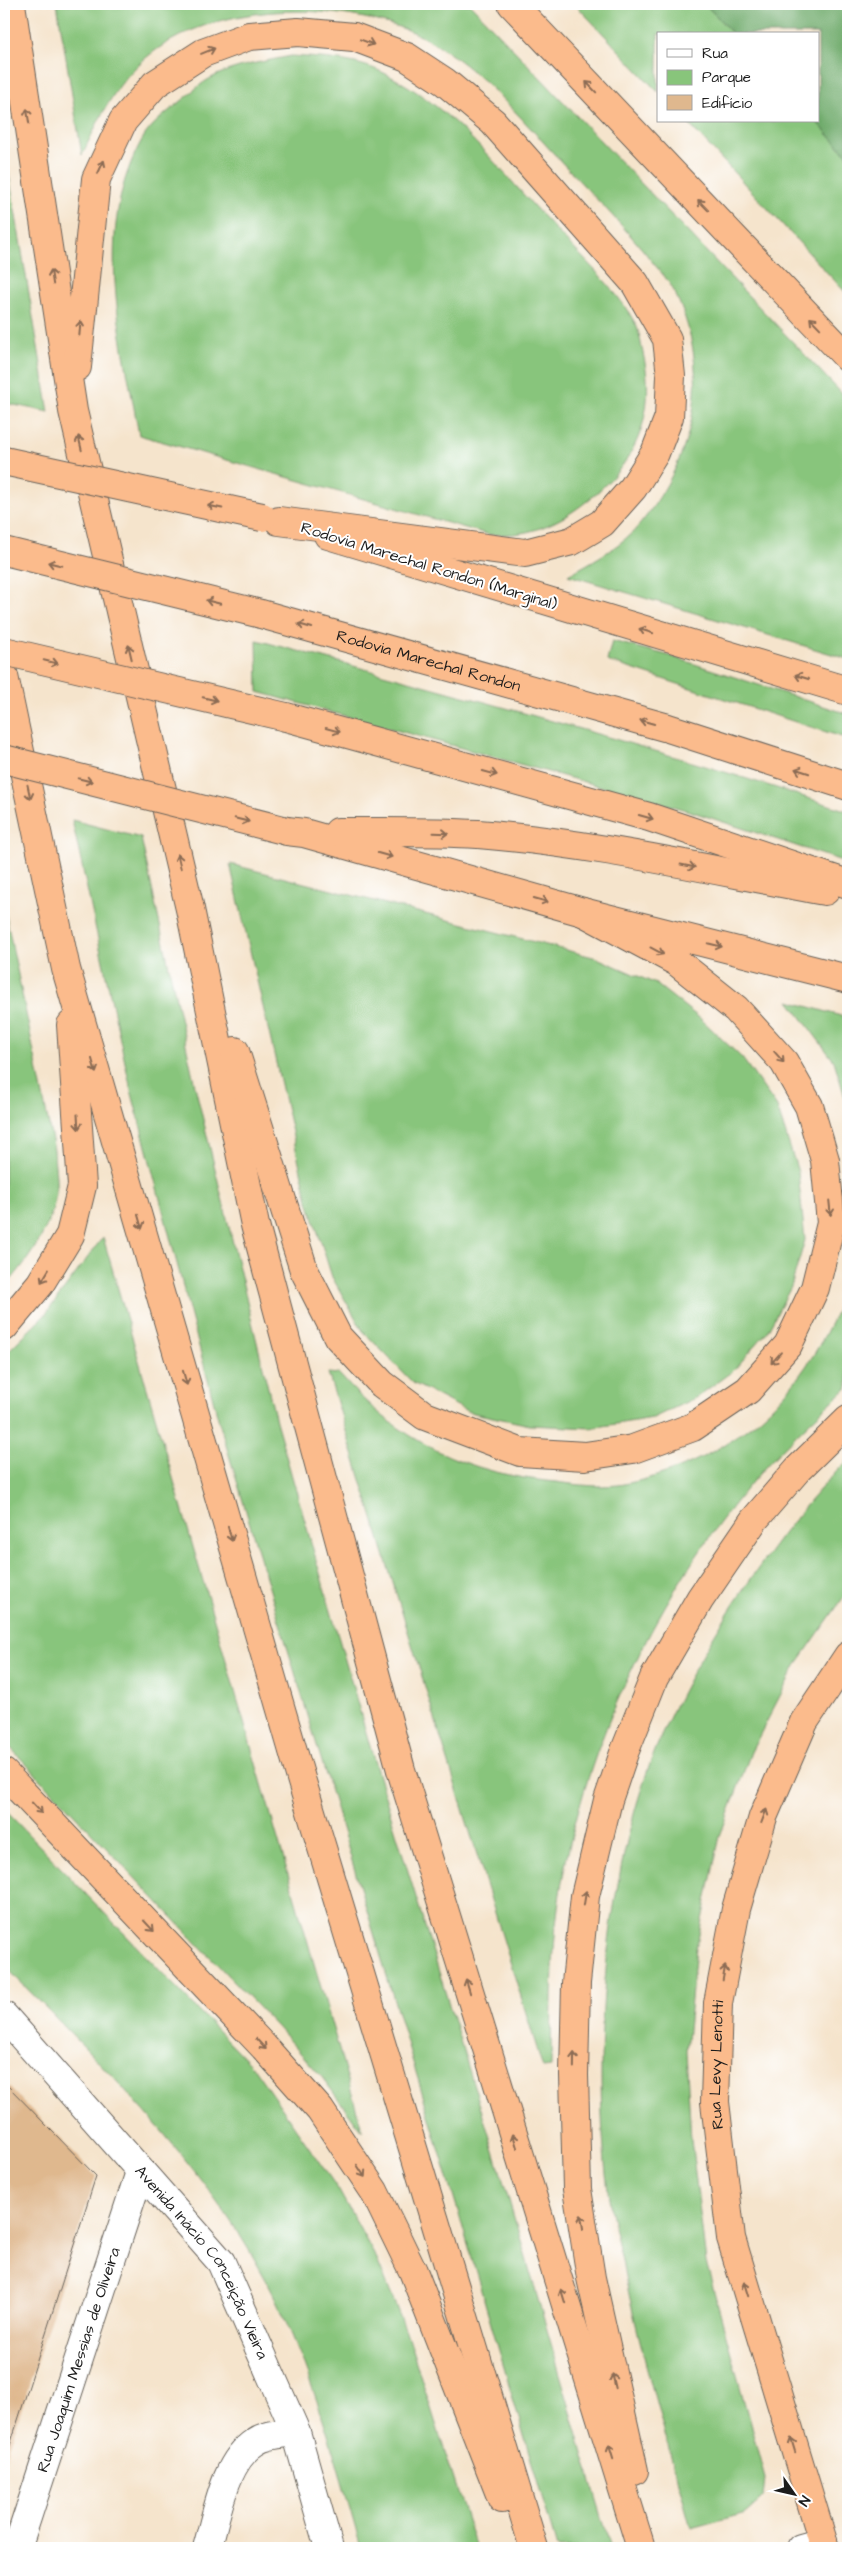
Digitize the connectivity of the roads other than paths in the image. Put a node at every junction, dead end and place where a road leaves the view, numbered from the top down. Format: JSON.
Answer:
{"nodes":[{"id":1,"x":11,"y":4,"type":"edge"},
{"id":2,"x":512,"y":4,"type":"edge"},
{"id":3,"x":848,"y":358,"type":"edge"},
{"id":4,"x":73,"y":411,"type":"junction"},
{"id":5,"x":4,"y":461,"type":"edge"},
{"id":6,"x":271,"y":519,"type":"junction"},
{"id":7,"x":4,"y":552,"type":"edge"},
{"id":8,"x":4,"y":651,"type":"edge"},
{"id":9,"x":4,"y":676,"type":"edge"},
{"id":10,"x":848,"y":691,"type":"edge"},
{"id":11,"x":4,"y":759,"type":"edge"},
{"id":12,"x":848,"y":786,"type":"edge"},
{"id":13,"x":295,"y":832,"type":"junction"},
{"id":14,"x":848,"y":884,"type":"edge"},
{"id":15,"x":848,"y":896,"type":"edge"},
{"id":16,"x":190,"y":909,"type":"junction"},
{"id":17,"x":583,"y":912,"type":"junction"},
{"id":18,"x":66,"y":969,"type":"junction"},
{"id":19,"x":848,"y":979,"type":"edge"},
{"id":20,"x":4,"y":1328,"type":"edge"},
{"id":21,"x":848,"y":1420,"type":"edge"},
{"id":22,"x":848,"y":1656,"type":"edge"},
{"id":23,"x":4,"y":1772,"type":"edge"},
{"id":24,"x":4,"y":2016,"type":"edge"},
{"id":25,"x":140,"y":2172,"type":"junction"},
{"id":26,"x":296,"y":2432,"type":"junction"},
{"id":27,"x":816,"y":2546,"type":"edge"},
{"id":28,"x":17,"y":2548,"type":"edge"},
{"id":29,"x":207,"y":2548,"type":"edge"},
{"id":30,"x":329,"y":2548,"type":"edge"},
{"id":31,"x":522,"y":2548,"type":"edge"},
{"id":32,"x":534,"y":2548,"type":"edge"},
{"id":33,"x":641,"y":2548,"type":"edge"},
{"id":34,"x":652,"y":2548,"type":"edge"}],
"edges":[{"from":4,"to":1,"type":"highway","one_way":true},
{"from":3,"to":2,"type":"highway","one_way":true},
{"from":4,"to":6,"type":"highway","one_way":true},
{"from":16,"to":4,"type":"highway","one_way":true},
{"from":6,"to":5,"type":"highway","name":"Rodovia Marechal Rondon (Marginal)","one_way":true,"bridge":true},
{"from":10,"to":6,"type":"highway","name":"Rodovia Marechal Rondon (Marginal)","one_way":true},
{"from":12,"to":7,"type":"highway","name":"Rodovia Marechal Rondon","one_way":true,"bridge":true},
{"from":8,"to":14,"type":"highway","one_way":true,"bridge":true},
{"from":9,"to":18,"type":"highway","one_way":true},
{"from":11,"to":13,"type":"highway","one_way":true,"bridge":true},
{"from":13,"to":15,"type":"highway","one_way":true},
{"from":13,"to":17,"type":"highway","one_way":true},
{"from":17,"to":16,"type":"highway","one_way":true},
{"from":33,"to":16,"type":"highway","one_way":true},
{"from":17,"to":19,"type":"highway","one_way":true},
{"from":18,"to":20,"type":"highway","one_way":true},
{"from":18,"to":32,"type":"highway","one_way":true},
{"from":34,"to":21,"type":"highway","one_way":true},
{"from":27,"to":22,"type":"highway","name":"Rua Levy Lenotti","one_way":true},
{"from":23,"to":31,"type":"highway","one_way":true},
{"from":24,"to":25,"type":"street","name":"Avenida Inácio Conceição Vieira"},
{"from":25,"to":26,"type":"street","name":"Avenida Inácio Conceição Vieira"},
{"from":25,"to":28,"type":"street","name":"Rua Joaquim Messias de Oliveira"},
{"from":26,"to":29,"type":"street"},
{"from":26,"to":30,"type":"street","name":"Avenida Inácio Conceição Vieira"}]}
